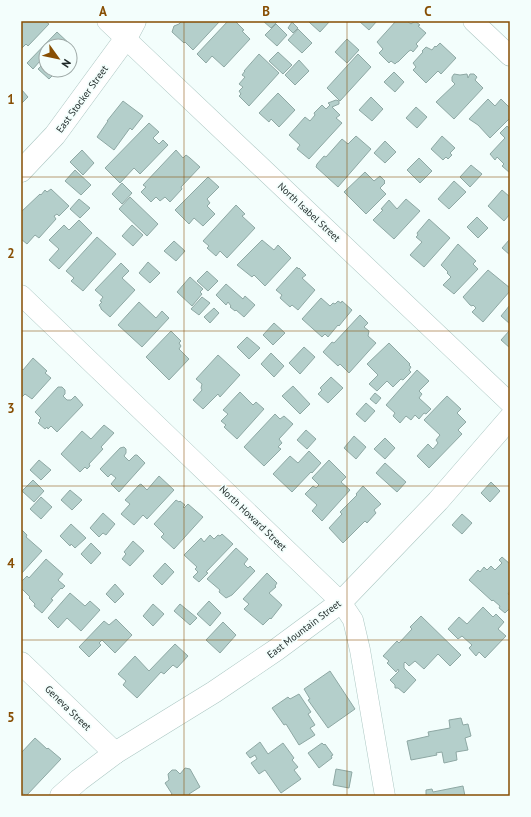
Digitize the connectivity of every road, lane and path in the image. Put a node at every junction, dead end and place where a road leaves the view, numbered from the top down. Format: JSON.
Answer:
{"nodes":[{"id":1,"x":107,"y":21,"type":"edge"},
{"id":2,"x":473,"y":21,"type":"edge"},
{"id":3,"x":130,"y":30,"type":"edge"},
{"id":4,"x":510,"y":56,"type":"edge"},
{"id":5,"x":21,"y":171,"type":"edge"},
{"id":6,"x":21,"y":295,"type":"edge"},
{"id":7,"x":510,"y":403,"type":"edge"},
{"id":8,"x":510,"y":418,"type":"edge"},
{"id":9,"x":341,"y":602,"type":"junction"},
{"id":10,"x":21,"y":663,"type":"edge"},
{"id":11,"x":115,"y":753,"type":"junction"},
{"id":12,"x":61,"y":796,"type":"edge"},
{"id":13,"x":385,"y":796,"type":"edge"}],
"edges":[{"from":1,"to":3,"type":"street","name":"North Isabel Street"},
{"from":2,"to":4,"type":"street"},
{"from":3,"to":5,"type":"street","name":"East Stocker Street"},
{"from":3,"to":7,"type":"street","name":"North Isabel Street"},
{"from":6,"to":9,"type":"street","name":"North Howard Street"},
{"from":8,"to":9,"type":"street","name":"East Mountain Street"},
{"from":9,"to":11,"type":"street","name":"East Mountain Street"},
{"from":9,"to":13,"type":"street","name":"North Howard Street"},
{"from":10,"to":11,"type":"street","name":"Geneva Street"},
{"from":11,"to":12,"type":"street","name":"East Mountain Street"}]}
